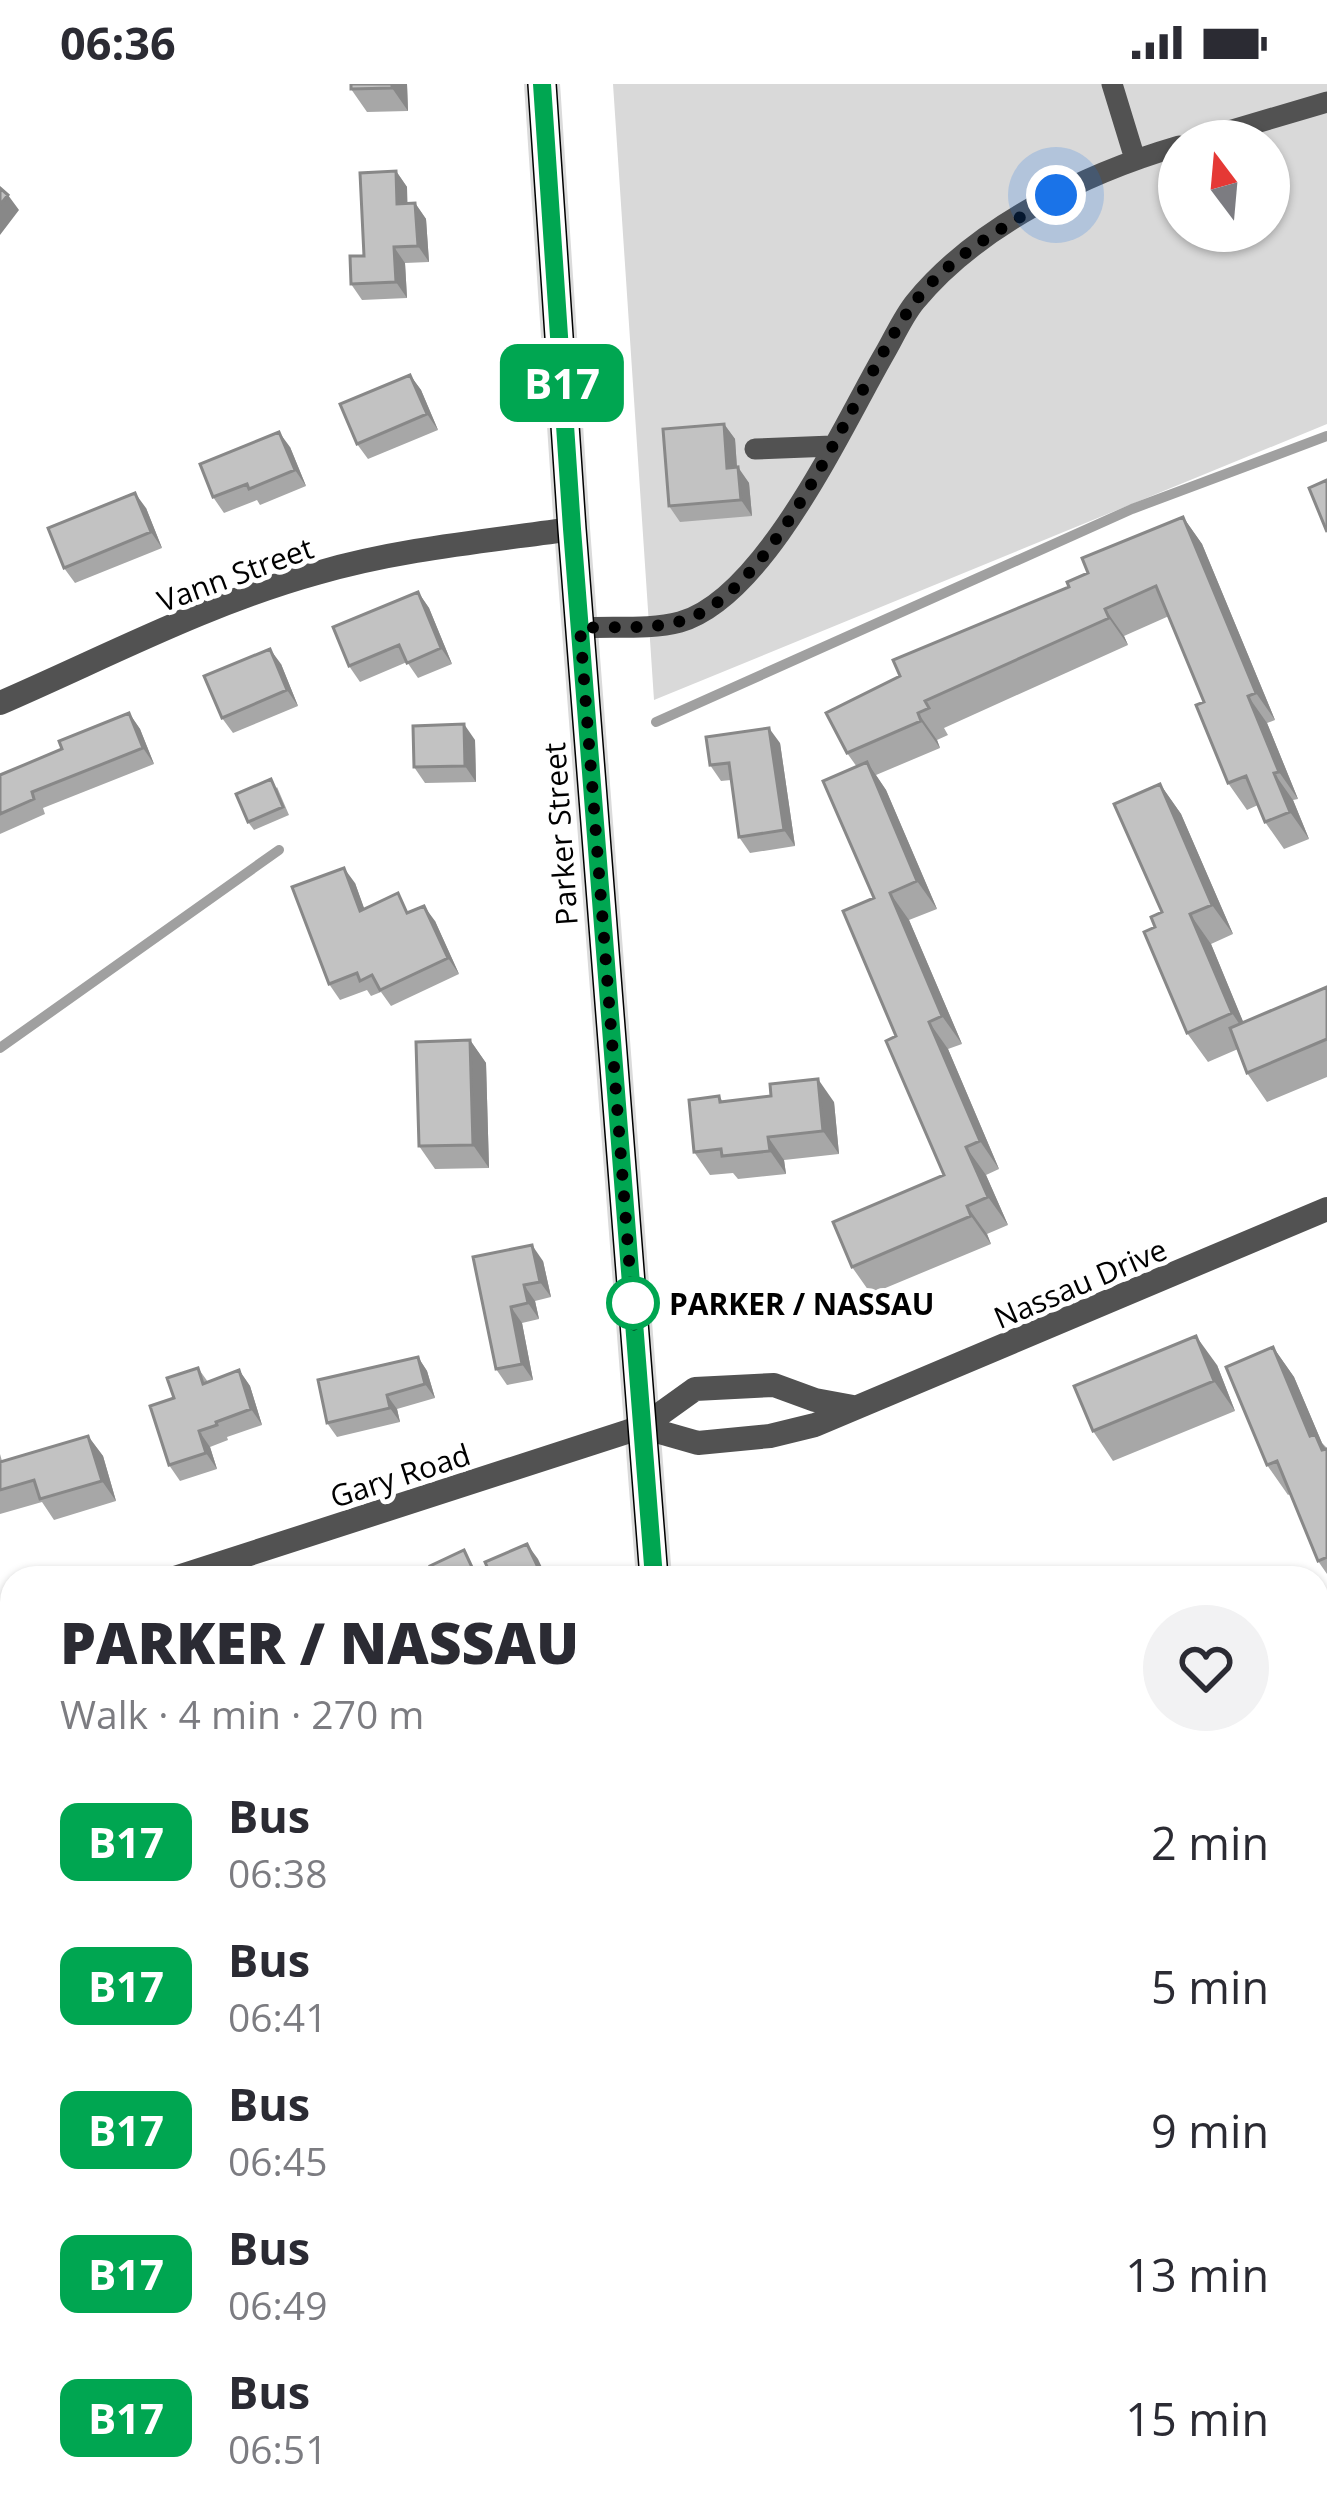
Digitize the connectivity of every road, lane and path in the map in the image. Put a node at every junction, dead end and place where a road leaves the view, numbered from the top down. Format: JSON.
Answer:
{"nodes":[{"id":1,"x":542,"y":84,"type":"edge"},
{"id":2,"x":1112,"y":84,"type":"edge"},
{"id":3,"x":1327,"y":102,"type":"edge"},
{"id":4,"x":1267,"y":120,"type":"edge"},
{"id":5,"x":1158,"y":152,"type":"edge"},
{"id":6,"x":1135,"y":159,"type":"junction"},
{"id":7,"x":832,"y":446,"type":"junction"},
{"id":8,"x":755,"y":449,"type":"dead end"},
{"id":9,"x":572,"y":529,"type":"junction"},
{"id":10,"x":580,"y":628,"type":"junction"},
{"id":11,"x":0,"y":703,"type":"edge"},
{"id":12,"x":1327,"y":1209,"type":"edge"},
{"id":13,"x":855,"y":1407,"type":"junction"},
{"id":14,"x":642,"y":1426,"type":"junction"},
{"id":15,"x":213,"y":1566,"type":"edge"},
{"id":16,"x":652,"y":1566,"type":"edge"}],
"edges":[{"from":1,"to":9,"type":"main road","name":"Parker Street"},
{"from":2,"to":6,"type":"lane"},
{"from":3,"to":4,"type":"lane"},
{"from":5,"to":6,"type":"lane"},
{"from":6,"to":7,"type":"lane"},
{"from":7,"to":8,"type":"lane"},
{"from":7,"to":10,"type":"lane"},
{"from":9,"to":10,"type":"main road","name":"Parker Street"},
{"from":9,"to":11,"type":"street","name":"Vann Street"},
{"from":10,"to":14,"type":"main road","name":"Parker Street"},
{"from":12,"to":13,"type":"street","name":"Nassau Drive"},
{"from":13,"to":14,"type":"street","name":"Nassau Drive"},
{"from":13,"to":14,"type":"street"},
{"from":14,"to":15,"type":"street","name":"Gary Road"},
{"from":14,"to":16,"type":"main road","name":"Parker Street"}]}
